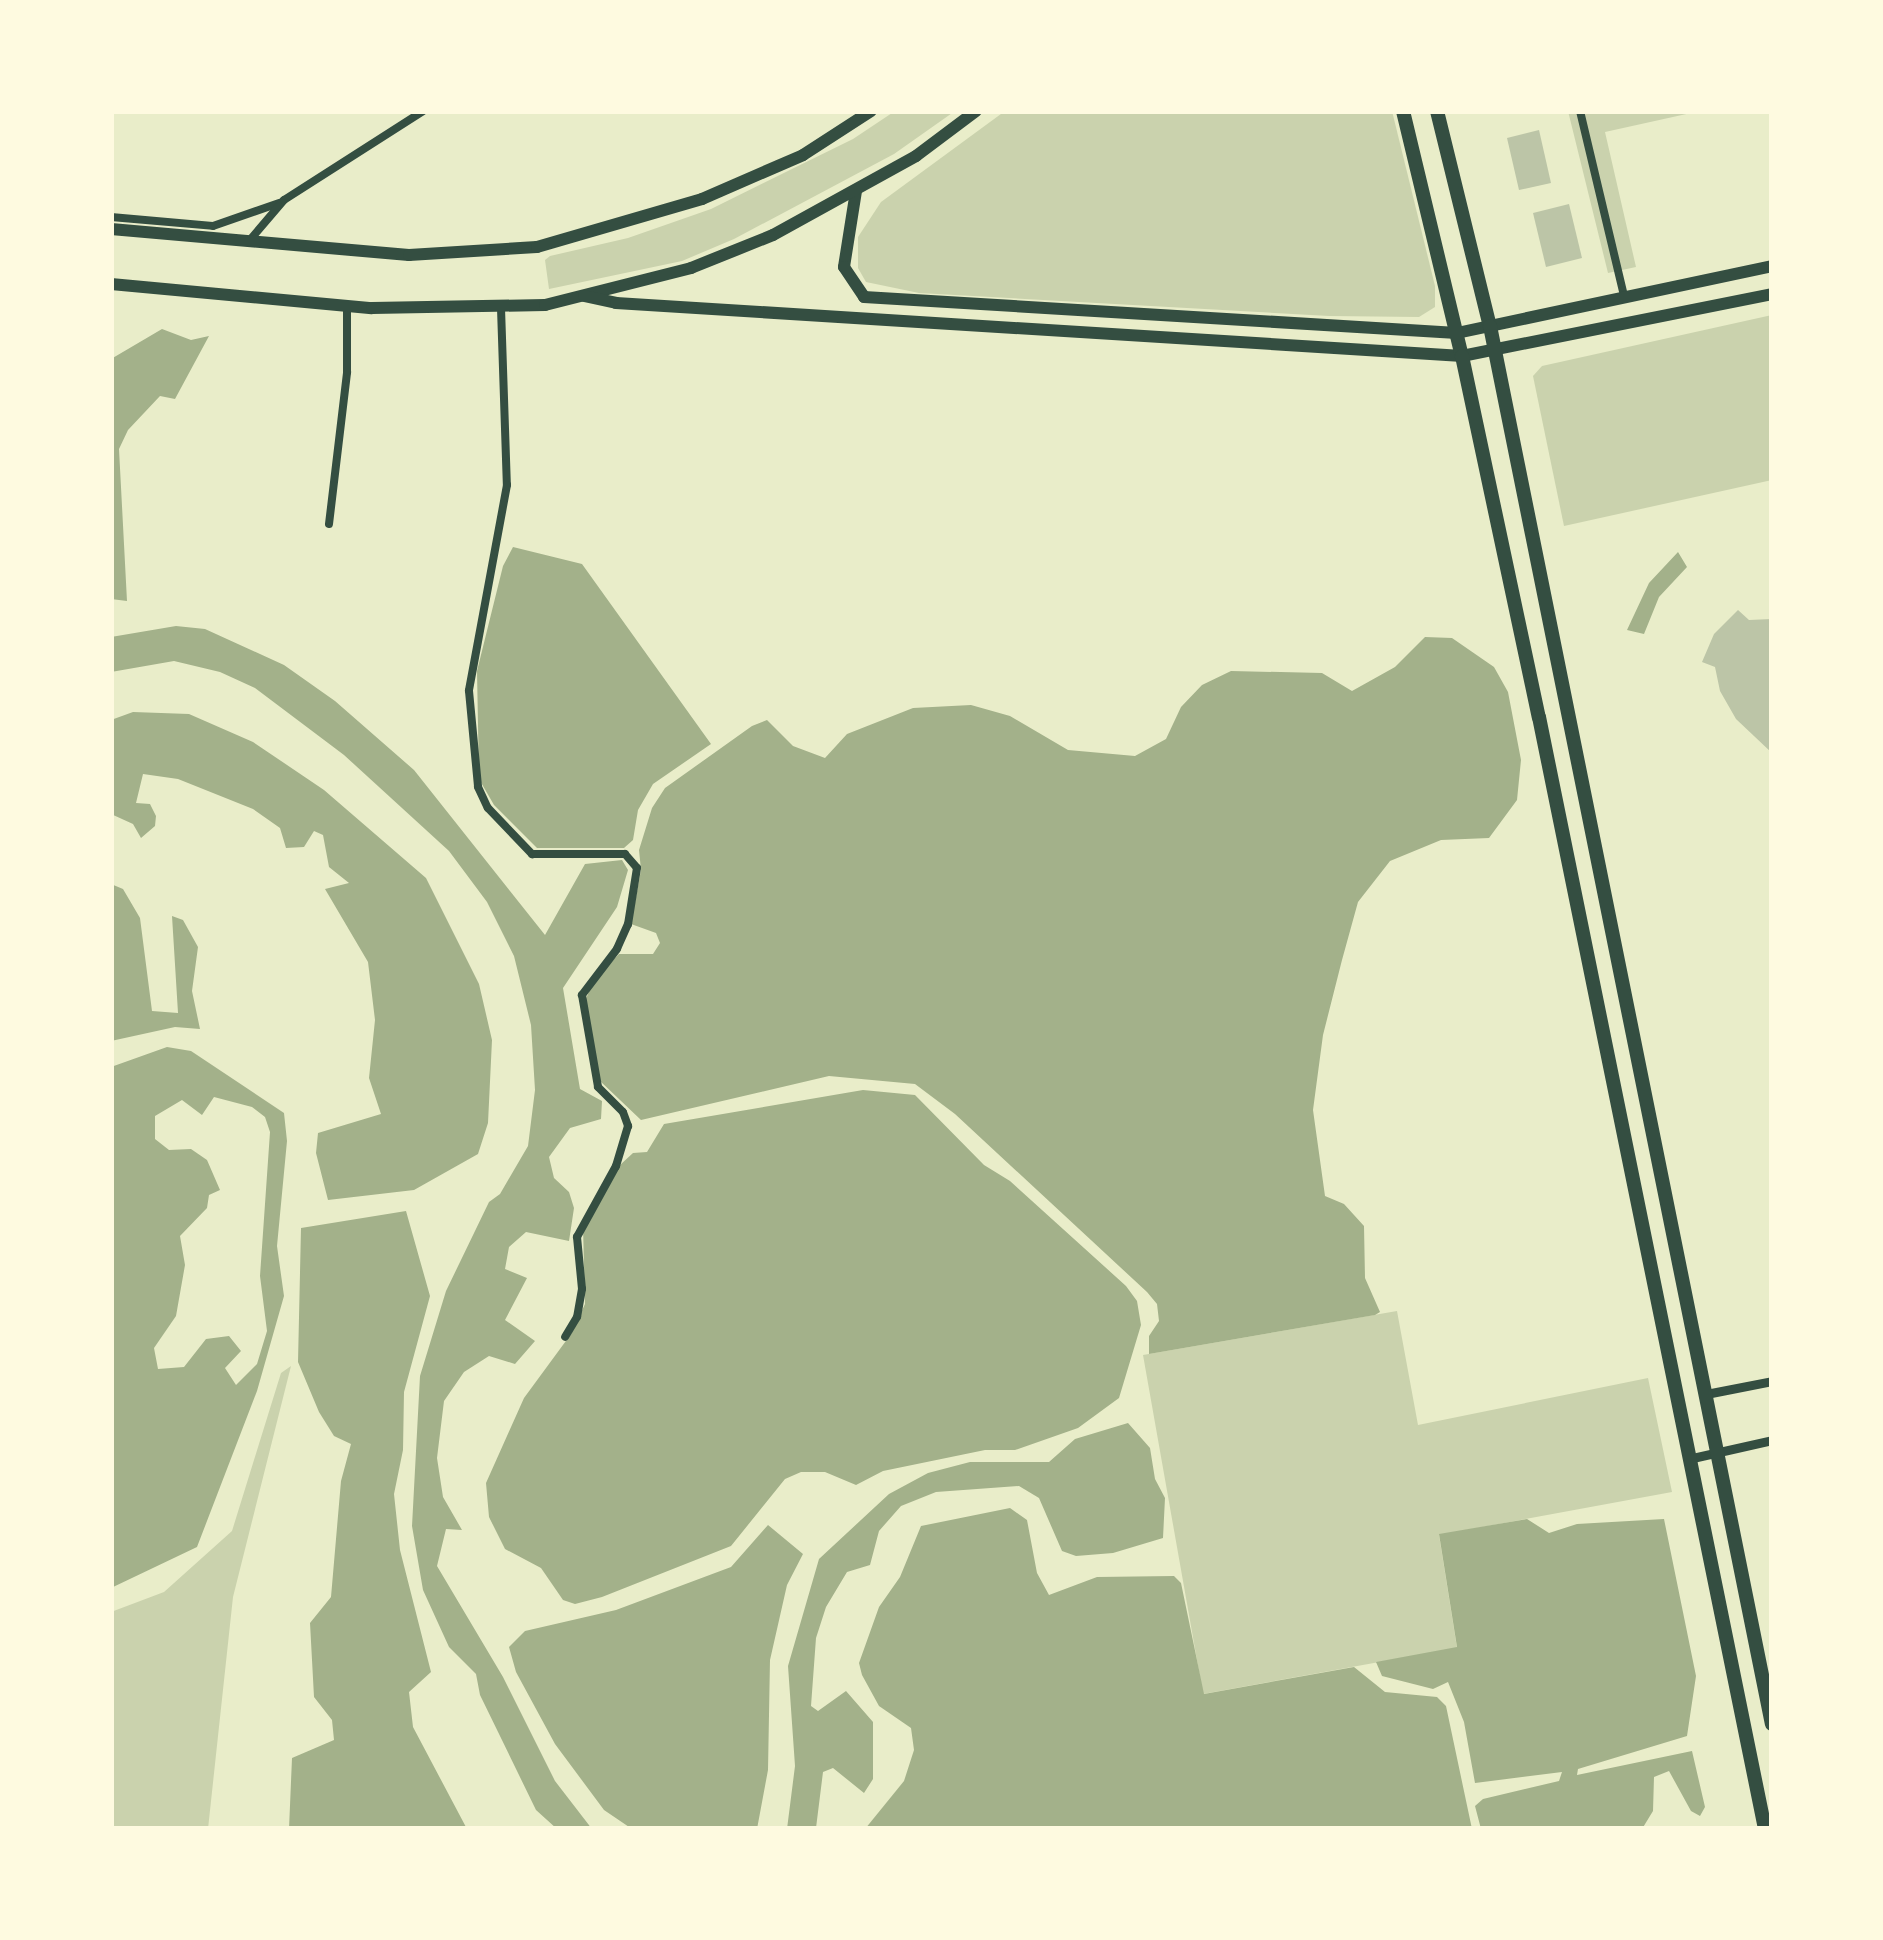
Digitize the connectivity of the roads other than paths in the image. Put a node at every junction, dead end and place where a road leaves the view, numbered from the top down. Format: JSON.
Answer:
{"nodes":[{"id":1,"x":423,"y":111,"type":"edge"},
{"id":2,"x":872,"y":111,"type":"edge"},
{"id":3,"x":976,"y":111,"type":"edge"},
{"id":4,"x":1403,"y":111,"type":"edge"},
{"id":5,"x":1437,"y":111,"type":"edge"},
{"id":6,"x":1580,"y":111,"type":"edge"},
{"id":7,"x":856,"y":191,"type":"junction"},
{"id":8,"x":284,"y":200,"type":"junction"},
{"id":9,"x":111,"y":217,"type":"edge"},
{"id":10,"x":111,"y":229,"type":"edge"},
{"id":11,"x":249,"y":241,"type":"junction"},
{"id":12,"x":1772,"y":266,"type":"edge"},
{"id":13,"x":111,"y":284,"type":"edge"},
{"id":14,"x":1772,"y":294,"type":"edge"},
{"id":15,"x":584,"y":296,"type":"junction"},
{"id":16,"x":863,"y":296,"type":"junction"},
{"id":17,"x":1625,"y":297,"type":"junction"},
{"id":18,"x":347,"y":306,"type":"junction"},
{"id":19,"x":501,"y":308,"type":"junction"},
{"id":20,"x":863,"y":320,"type":"junction"},
{"id":21,"x":1490,"y":326,"type":"junction"},
{"id":22,"x":1457,"y":333,"type":"junction"},
{"id":23,"x":1495,"y":350,"type":"junction"},
{"id":24,"x":1462,"y":356,"type":"junction"},
{"id":25,"x":329,"y":524,"type":"dead end"},
{"id":26,"x":1570,"y":710,"type":"junction"},
{"id":27,"x":1539,"y":717,"type":"junction"},
{"id":28,"x":565,"y":1337,"type":"dead end"},
{"id":29,"x":1772,"y":1381,"type":"edge"},
{"id":30,"x":1706,"y":1394,"type":"junction"},
{"id":31,"x":1676,"y":1400,"type":"junction"},
{"id":32,"x":1772,"y":1440,"type":"edge"},
{"id":33,"x":1716,"y":1453,"type":"junction"},
{"id":34,"x":1688,"y":1459,"type":"junction"},
{"id":35,"x":1772,"y":1724,"type":"edge"},
{"id":36,"x":1765,"y":1829,"type":"edge"}],
"edges":[{"from":1,"to":8,"type":"street"},
{"from":2,"to":11,"type":"main road"},
{"from":3,"to":7,"type":"main road"},
{"from":4,"to":22,"type":"highway"},
{"from":5,"to":21,"type":"highway"},
{"from":6,"to":17,"type":"street"},
{"from":7,"to":15,"type":"main road"},
{"from":7,"to":16,"type":"main road"},
{"from":8,"to":9,"type":"street"},
{"from":8,"to":11,"type":"street"},
{"from":10,"to":11,"type":"main road"},
{"from":12,"to":17,"type":"main road"},
{"from":13,"to":18,"type":"main road"},
{"from":14,"to":23,"type":"main road"},
{"from":15,"to":19,"type":"main road"},
{"from":15,"to":20,"type":"main road"},
{"from":16,"to":20,"type":"main road"},
{"from":16,"to":22,"type":"main road"},
{"from":17,"to":21,"type":"main road"},
{"from":18,"to":19,"type":"main road"},
{"from":18,"to":25,"type":"street"},
{"from":19,"to":28,"type":"street"},
{"from":20,"to":24,"type":"main road"},
{"from":21,"to":22,"type":"main road"},
{"from":21,"to":23,"type":"highway"},
{"from":22,"to":24,"type":"highway"},
{"from":23,"to":24,"type":"main road"},
{"from":23,"to":26,"type":"highway"},
{"from":24,"to":27,"type":"highway"},
{"from":26,"to":27,"type":"highway"},
{"from":26,"to":30,"type":"highway"},
{"from":27,"to":31,"type":"highway"},
{"from":29,"to":30,"type":"street"},
{"from":30,"to":31,"type":"street"},
{"from":30,"to":33,"type":"highway"},
{"from":31,"to":34,"type":"highway"},
{"from":32,"to":33,"type":"street"},
{"from":33,"to":34,"type":"street"},
{"from":33,"to":35,"type":"highway"},
{"from":34,"to":36,"type":"highway"}]}
